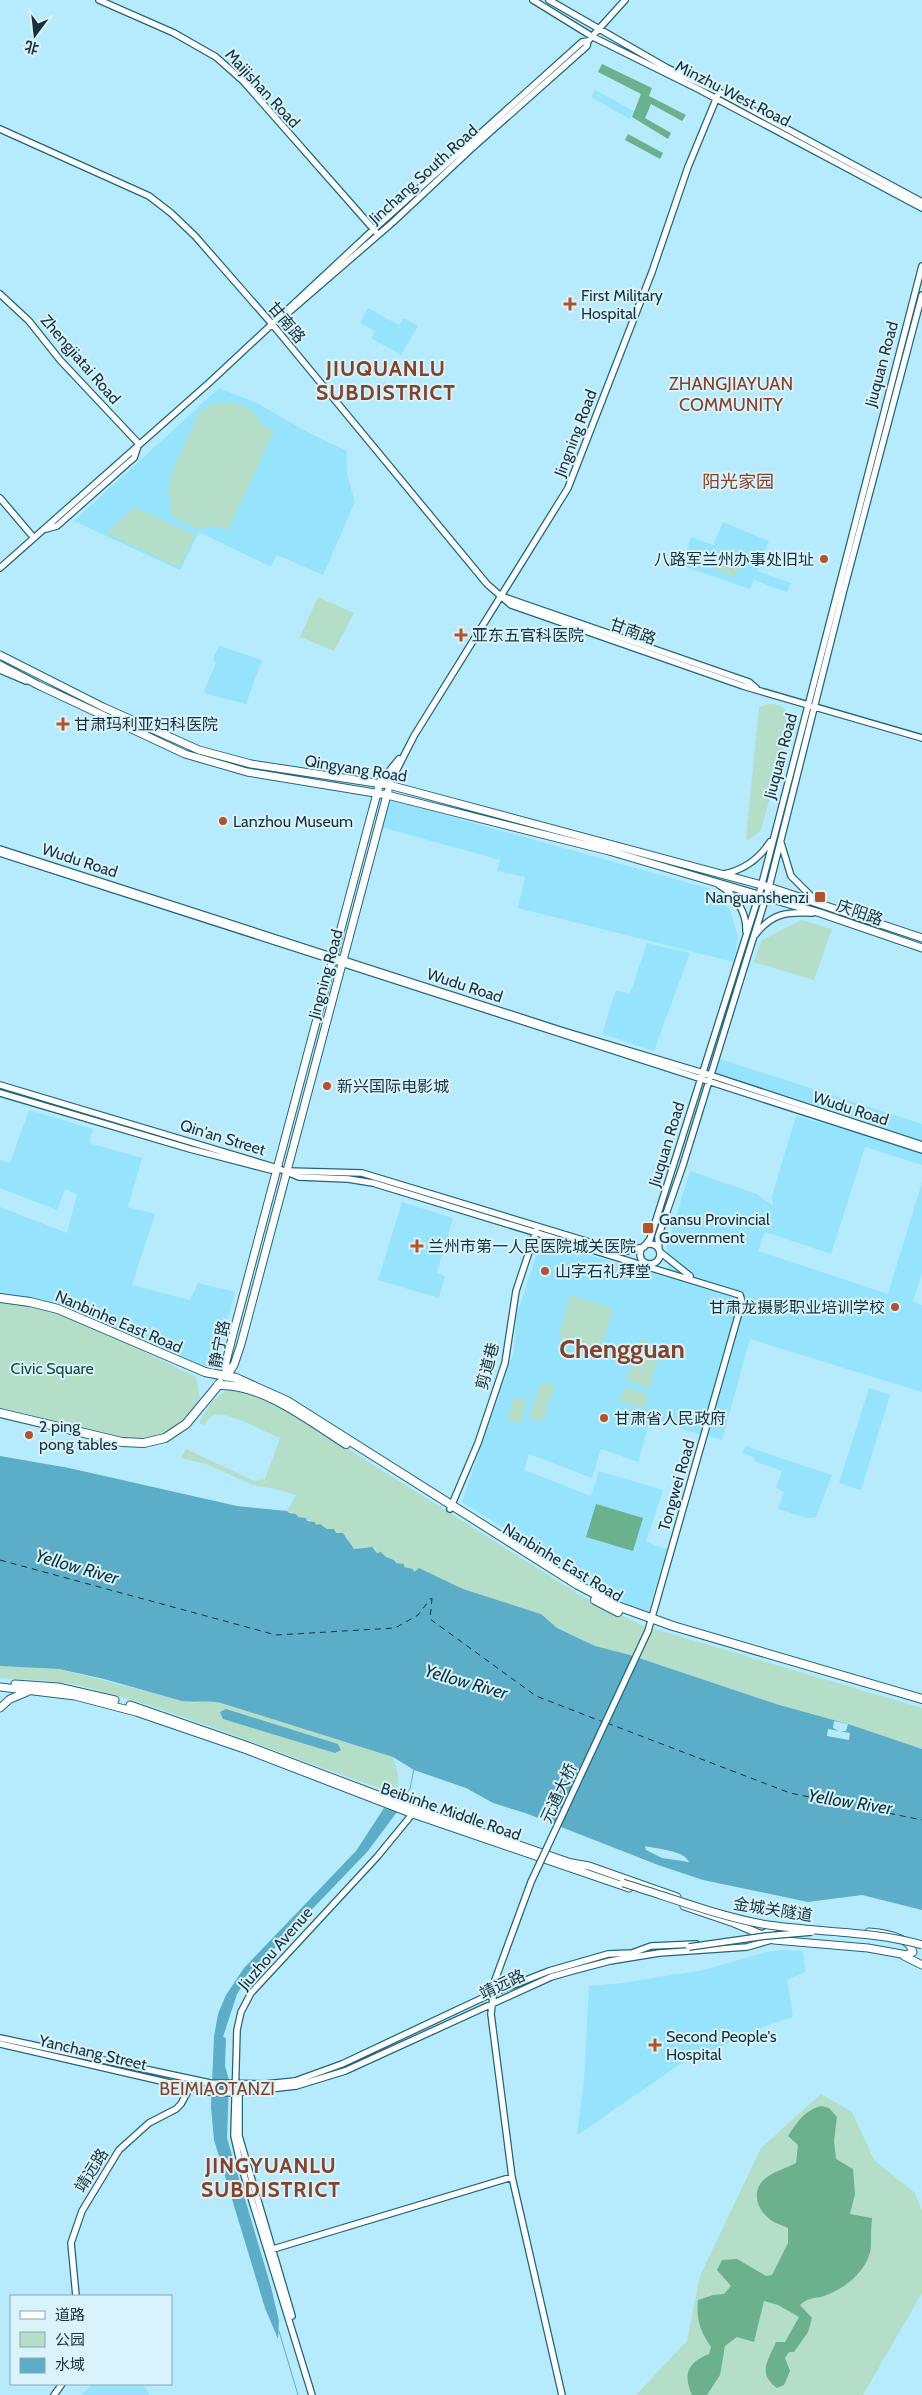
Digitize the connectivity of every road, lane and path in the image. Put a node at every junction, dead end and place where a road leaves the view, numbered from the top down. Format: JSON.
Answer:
{"nodes":[{"id":1,"x":99,"y":0,"type":"edge"},
{"id":2,"x":533,"y":0,"type":"edge"},
{"id":3,"x":549,"y":0,"type":"edge"},
{"id":4,"x":625,"y":0,"type":"edge"},
{"id":5,"x":598,"y":30,"type":"junction"},
{"id":6,"x":591,"y":39,"type":"junction"},
{"id":7,"x":719,"y":92,"type":"junction"},
{"id":8,"x":716,"y":98,"type":"junction"},
{"id":9,"x":0,"y":129,"type":"edge"},
{"id":10,"x":922,"y":202,"type":"edge"},
{"id":11,"x":922,"y":208,"type":"edge"},
{"id":12,"x":376,"y":231,"type":"junction"},
{"id":13,"x":922,"y":266,"type":"edge"},
{"id":14,"x":0,"y":294,"type":"edge"},
{"id":15,"x":922,"y":295,"type":"edge"},
{"id":16,"x":272,"y":324,"type":"junction"},
{"id":17,"x":139,"y":444,"type":"junction"},
{"id":18,"x":0,"y":498,"type":"edge"},
{"id":19,"x":34,"y":538,"type":"junction"},
{"id":20,"x":1,"y":567,"type":"edge"},
{"id":21,"x":502,"y":597,"type":"junction"},
{"id":22,"x":0,"y":654,"type":"edge"},
{"id":23,"x":0,"y":665,"type":"edge"},
{"id":24,"x":0,"y":670,"type":"edge"},
{"id":25,"x":38,"y":685,"type":"junction"},
{"id":26,"x":811,"y":705,"type":"junction"},
{"id":27,"x":922,"y":738,"type":"edge"},
{"id":28,"x":405,"y":751,"type":"junction"},
{"id":29,"x":380,"y":782,"type":"junction"},
{"id":30,"x":389,"y":785,"type":"junction"},
{"id":31,"x":376,"y":793,"type":"junction"},
{"id":32,"x":388,"y":795,"type":"junction"},
{"id":33,"x":773,"y":838,"type":"junction"},
{"id":34,"x":781,"y":842,"type":"junction"},
{"id":35,"x":0,"y":849,"type":"edge"},
{"id":36,"x":0,"y":853,"type":"edge"},
{"id":37,"x":722,"y":875,"type":"junction"},
{"id":38,"x":706,"y":879,"type":"junction"},
{"id":39,"x":760,"y":884,"type":"junction"},
{"id":40,"x":769,"y":886,"type":"junction"},
{"id":41,"x":763,"y":896,"type":"junction"},
{"id":42,"x":818,"y":903,"type":"junction"},
{"id":43,"x":820,"y":913,"type":"junction"},
{"id":44,"x":922,"y":938,"type":"edge"},
{"id":45,"x":748,"y":941,"type":"junction"},
{"id":46,"x":922,"y":948,"type":"edge"},
{"id":47,"x":333,"y":959,"type":"junction"},
{"id":48,"x":342,"y":962,"type":"junction"},
{"id":49,"x":702,"y":1076,"type":"junction"},
{"id":50,"x":709,"y":1078,"type":"junction"},
{"id":51,"x":0,"y":1085,"type":"edge"},
{"id":52,"x":0,"y":1093,"type":"edge"},
{"id":53,"x":922,"y":1145,"type":"edge"},
{"id":54,"x":922,"y":1150,"type":"edge"},
{"id":55,"x":277,"y":1168,"type":"junction"},
{"id":56,"x":287,"y":1171,"type":"junction"},
{"id":57,"x":536,"y":1230,"type":"junction"},
{"id":58,"x":644,"y":1247,"type":"junction"},
{"id":59,"x":659,"y":1251,"type":"junction"},
{"id":60,"x":630,"y":1261,"type":"junction"},
{"id":61,"x":648,"y":1264,"type":"junction"},
{"id":62,"x":664,"y":1271,"type":"junction"},
{"id":63,"x":696,"y":1280,"type":"junction"},
{"id":64,"x":0,"y":1298,"type":"edge"},
{"id":65,"x":226,"y":1378,"type":"junction"},
{"id":66,"x":218,"y":1385,"type":"junction"},
{"id":67,"x":0,"y":1414,"type":"edge"},
{"id":68,"x":451,"y":1507,"type":"junction"},
{"id":69,"x":650,"y":1625,"type":"junction"},
{"id":70,"x":0,"y":1686,"type":"edge"},
{"id":71,"x":42,"y":1691,"type":"junction"},
{"id":72,"x":922,"y":1698,"type":"edge"},
{"id":73,"x":922,"y":1703,"type":"edge"},
{"id":74,"x":0,"y":1708,"type":"edge"},
{"id":75,"x":391,"y":1803,"type":"junction"},
{"id":76,"x":414,"y":1812,"type":"junction"},
{"id":77,"x":572,"y":1863,"type":"junction"},
{"id":78,"x":777,"y":1926,"type":"junction"},
{"id":79,"x":786,"y":1927,"type":"junction"},
{"id":80,"x":824,"y":1931,"type":"junction"},
{"id":81,"x":761,"y":1935,"type":"junction"},
{"id":82,"x":774,"y":1940,"type":"junction"},
{"id":83,"x":922,"y":1945,"type":"edge"},
{"id":84,"x":632,"y":1953,"type":"junction"},
{"id":85,"x":894,"y":1953,"type":"junction"},
{"id":86,"x":922,"y":1965,"type":"edge"},
{"id":87,"x":493,"y":1993,"type":"junction"},
{"id":88,"x":491,"y":2004,"type":"junction"},
{"id":89,"x":0,"y":2038,"type":"edge"},
{"id":90,"x":0,"y":2044,"type":"edge"},
{"id":91,"x":210,"y":2083,"type":"joint"},
{"id":92,"x":235,"y":2084,"type":"junction"},
{"id":93,"x":189,"y":2089,"type":"junction"},
{"id":94,"x":210,"y":2092,"type":"joint"},
{"id":95,"x":235,"y":2093,"type":"junction"},
{"id":96,"x":512,"y":2177,"type":"junction"},
{"id":97,"x":269,"y":2250,"type":"junction"},
{"id":98,"x":76,"y":2295,"type":"edge"},
{"id":99,"x":314,"y":2395,"type":"edge"},
{"id":100,"x":562,"y":2395,"type":"edge"}],
"edges":[{"from":1,"to":12,"type":"main road","name":"Maijishan Road"},
{"from":2,"to":6,"type":"main road","name":"Minzhu West Road"},
{"from":3,"to":5,"type":"main road","name":"Minzhu West Road"},
{"from":4,"to":5,"type":"main road","name":"Jinchang South Road"},
{"from":5,"to":6,"type":"main road","name":"Jinchang South Road"},
{"from":5,"to":7,"type":"main road","name":"Minzhu West Road"},
{"from":6,"to":8,"type":"main road","name":"Minzhu West Road"},
{"from":6,"to":12,"type":"main road","name":"Jinchang South Road"},
{"from":7,"to":8,"type":"main road"},
{"from":7,"to":10,"type":"main road","name":"Minzhu West Road"},
{"from":8,"to":11,"type":"main road","name":"Minzhu West Road"},
{"from":8,"to":21,"type":"main road","name":"Jingning Road"},
{"from":9,"to":16,"type":"main road","name":"甘南路"},
{"from":12,"to":16,"type":"main road","name":"Jinchang South Road"},
{"from":13,"to":26,"type":"main road","name":"Jiuquan Road"},
{"from":14,"to":17,"type":"main road","name":"Zhengjiatai Road"},
{"from":15,"to":26,"type":"main road","name":"Jiuquan Road"},
{"from":16,"to":17,"type":"main road","name":"Jinchang South Road"},
{"from":16,"to":21,"type":"main road","name":"甘南路"},
{"from":17,"to":19,"type":"main road","name":"Jinchang South Road"},
{"from":18,"to":19,"type":"main road"},
{"from":19,"to":20,"type":"main road","name":"Jinchang South Road"},
{"from":21,"to":26,"type":"main road","name":"甘南路"},
{"from":21,"to":28,"type":"main road","name":"Jingning Road"},
{"from":22,"to":29,"type":"main road","name":"Qingyang Road"},
{"from":23,"to":25,"type":"main road","name":"Qingyang Road"},
{"from":24,"to":25,"type":"main road"},
{"from":25,"to":31,"type":"main road","name":"Qingyang Road"},
{"from":26,"to":27,"type":"main road","name":"甘南路"},
{"from":26,"to":33,"type":"main road","name":"Jiuquan Road"},
{"from":26,"to":34,"type":"main road","name":"Jiuquan Road"},
{"from":28,"to":29,"type":"main road"},
{"from":28,"to":30,"type":"main road"},
{"from":29,"to":30,"type":"main road","name":"Qingyang Road"},
{"from":29,"to":31,"type":"main road","name":"Jingning Road"},
{"from":30,"to":32,"type":"main road","name":"Jingning Road"},
{"from":30,"to":37,"type":"main road","name":"Qingyang Road"},
{"from":31,"to":32,"type":"main road","name":"Qingyang Road"},
{"from":31,"to":47,"type":"main road","name":"Jingning Road"},
{"from":32,"to":38,"type":"main road","name":"Qingyang Road"},
{"from":32,"to":48,"type":"main road","name":"Jingning Road"},
{"from":33,"to":37,"type":"main road"},
{"from":33,"to":39,"type":"main road","name":"Jiuquan Road"},
{"from":34,"to":40,"type":"main road","name":"Jiuquan Road"},
{"from":34,"to":42,"type":"main road"},
{"from":35,"to":47,"type":"main road","name":"Wudu Road"},
{"from":36,"to":47,"type":"main road","name":"Wudu Road"},
{"from":37,"to":39,"type":"main road","name":"Qingyang Road"},
{"from":38,"to":41,"type":"main road","name":"Qingyang Road"},
{"from":38,"to":45,"type":"main road"},
{"from":39,"to":40,"type":"main road","name":"Qingyang Road"},
{"from":39,"to":41,"type":"main road","name":"Jiuquan Road"},
{"from":40,"to":41,"type":"main road","name":"Jiuquan Road"},
{"from":40,"to":42,"type":"main road","name":"庆阳路"},
{"from":41,"to":43,"type":"main road","name":"庆阳路"},
{"from":41,"to":45,"type":"main road","name":"Jiuquan Road"},
{"from":42,"to":44,"type":"main road","name":"庆阳路"},
{"from":43,"to":45,"type":"main road"},
{"from":43,"to":46,"type":"main road","name":"庆阳路"},
{"from":45,"to":49,"type":"main road","name":"Jiuquan Road"},
{"from":45,"to":50,"type":"main road","name":"Jiuquan Road"},
{"from":47,"to":48,"type":"main road","name":"Wudu Road"},
{"from":47,"to":55,"type":"main road","name":"Jingning Road"},
{"from":48,"to":49,"type":"main road","name":"Wudu Road"},
{"from":48,"to":56,"type":"main road","name":"Jingning Road"},
{"from":49,"to":50,"type":"main road","name":"Wudu Road"},
{"from":49,"to":58,"type":"main road","name":"Jiuquan Road"},
{"from":50,"to":53,"type":"main road","name":"Wudu Road"},
{"from":50,"to":54,"type":"main road","name":"Wudu Road"},
{"from":50,"to":59,"type":"main road","name":"Jiuquan Road"},
{"from":51,"to":55,"type":"main road","name":"Qin'an Street"},
{"from":52,"to":55,"type":"main road","name":"Qin'an Street"},
{"from":55,"to":56,"type":"main road"},
{"from":55,"to":65,"type":"main road","name":"静宁路"},
{"from":56,"to":57,"type":"main road"},
{"from":56,"to":65,"type":"main road","name":"静宁路"},
{"from":57,"to":58,"type":"main road"},
{"from":57,"to":60,"type":"main road"},
{"from":57,"to":68,"type":"main road","name":"剪道巷"},
{"from":58,"to":59,"type":"main road"},
{"from":58,"to":61,"type":"main road"},
{"from":59,"to":61,"type":"main road"},
{"from":59,"to":63,"type":"main road"},
{"from":60,"to":61,"type":"main road"},
{"from":60,"to":62,"type":"main road","name":"Tongwei Road"},
{"from":61,"to":62,"type":"main road"},
{"from":62,"to":63,"type":"main road","name":"Tongwei Road"},
{"from":63,"to":69,"type":"main road","name":"Tongwei Road"},
{"from":64,"to":65,"type":"highway","name":"Nanbinhe East Road"},
{"from":65,"to":66,"type":"highway"},
{"from":65,"to":68,"type":"highway","name":"Nanbinhe East Road"},
{"from":66,"to":67,"type":"highway"},
{"from":66,"to":68,"type":"highway","name":"Nanbinhe East Road"},
{"from":68,"to":69,"type":"highway","name":"Nanbinhe East Road"},
{"from":69,"to":72,"type":"highway","name":"Nanbinhe East Road"},
{"from":69,"to":73,"type":"highway","name":"Nanbinhe East Road"},
{"from":69,"to":87,"type":"main road","name":"元通大桥","bridge":true},
{"from":70,"to":71,"type":"main road","name":"Beibinhe Middle Road"},
{"from":70,"to":75,"type":"main road","name":"Beibinhe Middle Road"},
{"from":71,"to":74,"type":"main road"},
{"from":71,"to":75,"type":"main road","name":"Beibinhe Middle Road"},
{"from":75,"to":76,"type":"main road","name":"Beibinhe Middle Road"},
{"from":76,"to":77,"type":"main road","name":"Beibinhe Middle Road"},
{"from":76,"to":81,"type":"main road","name":"Beibinhe Middle Road"},
{"from":76,"to":92,"type":"main road","name":"Jiuzhou Avenue"},
{"from":77,"to":78,"type":"main road"},
{"from":77,"to":80,"type":"main road","name":"金城关隧道","bridge":true},
{"from":78,"to":79,"type":"main road"},
{"from":78,"to":81,"type":"main road","name":"靖远路"},
{"from":79,"to":82,"type":"main road"},
{"from":79,"to":85,"type":"main road"},
{"from":80,"to":83,"type":"main road","name":"金城关隧道","bridge":true},
{"from":80,"to":84,"type":"main road","bridge":true},
{"from":81,"to":82,"type":"main road","name":"Beibinhe Middle Road"},
{"from":81,"to":84,"type":"main road","name":"靖远路"},
{"from":82,"to":85,"type":"main road","name":"Beibinhe Middle Road"},
{"from":82,"to":88,"type":"main road","name":"靖远路"},
{"from":84,"to":87,"type":"main road","name":"靖远路"},
{"from":85,"to":86,"type":"main road"},
{"from":87,"to":88,"type":"main road","name":"元通大桥"},
{"from":87,"to":92,"type":"main road","name":"靖远路"},
{"from":88,"to":95,"type":"main road","name":"靖远路"},
{"from":88,"to":96,"type":"main road","name":"元通大桥"},
{"from":89,"to":91,"type":"main road","name":"Yanchang Street"},
{"from":90,"to":93,"type":"main road","name":"Yanchang Street"},
{"from":91,"to":92,"type":"main road","name":"靖远路"},
{"from":92,"to":95,"type":"main road","name":"Jiuzhou Avenue"},
{"from":93,"to":94,"type":"main road","name":"Yanchang Street"},
{"from":93,"to":98,"type":"main road","name":"靖远路"},
{"from":94,"to":95,"type":"main road","name":"靖远路"},
{"from":95,"to":97,"type":"main road","name":"Jiuzhou Avenue"},
{"from":96,"to":97,"type":"main road"},
{"from":96,"to":100,"type":"main road","name":"元通大桥"},
{"from":97,"to":99,"type":"main road","name":"Jiuzhou Avenue"}]}
